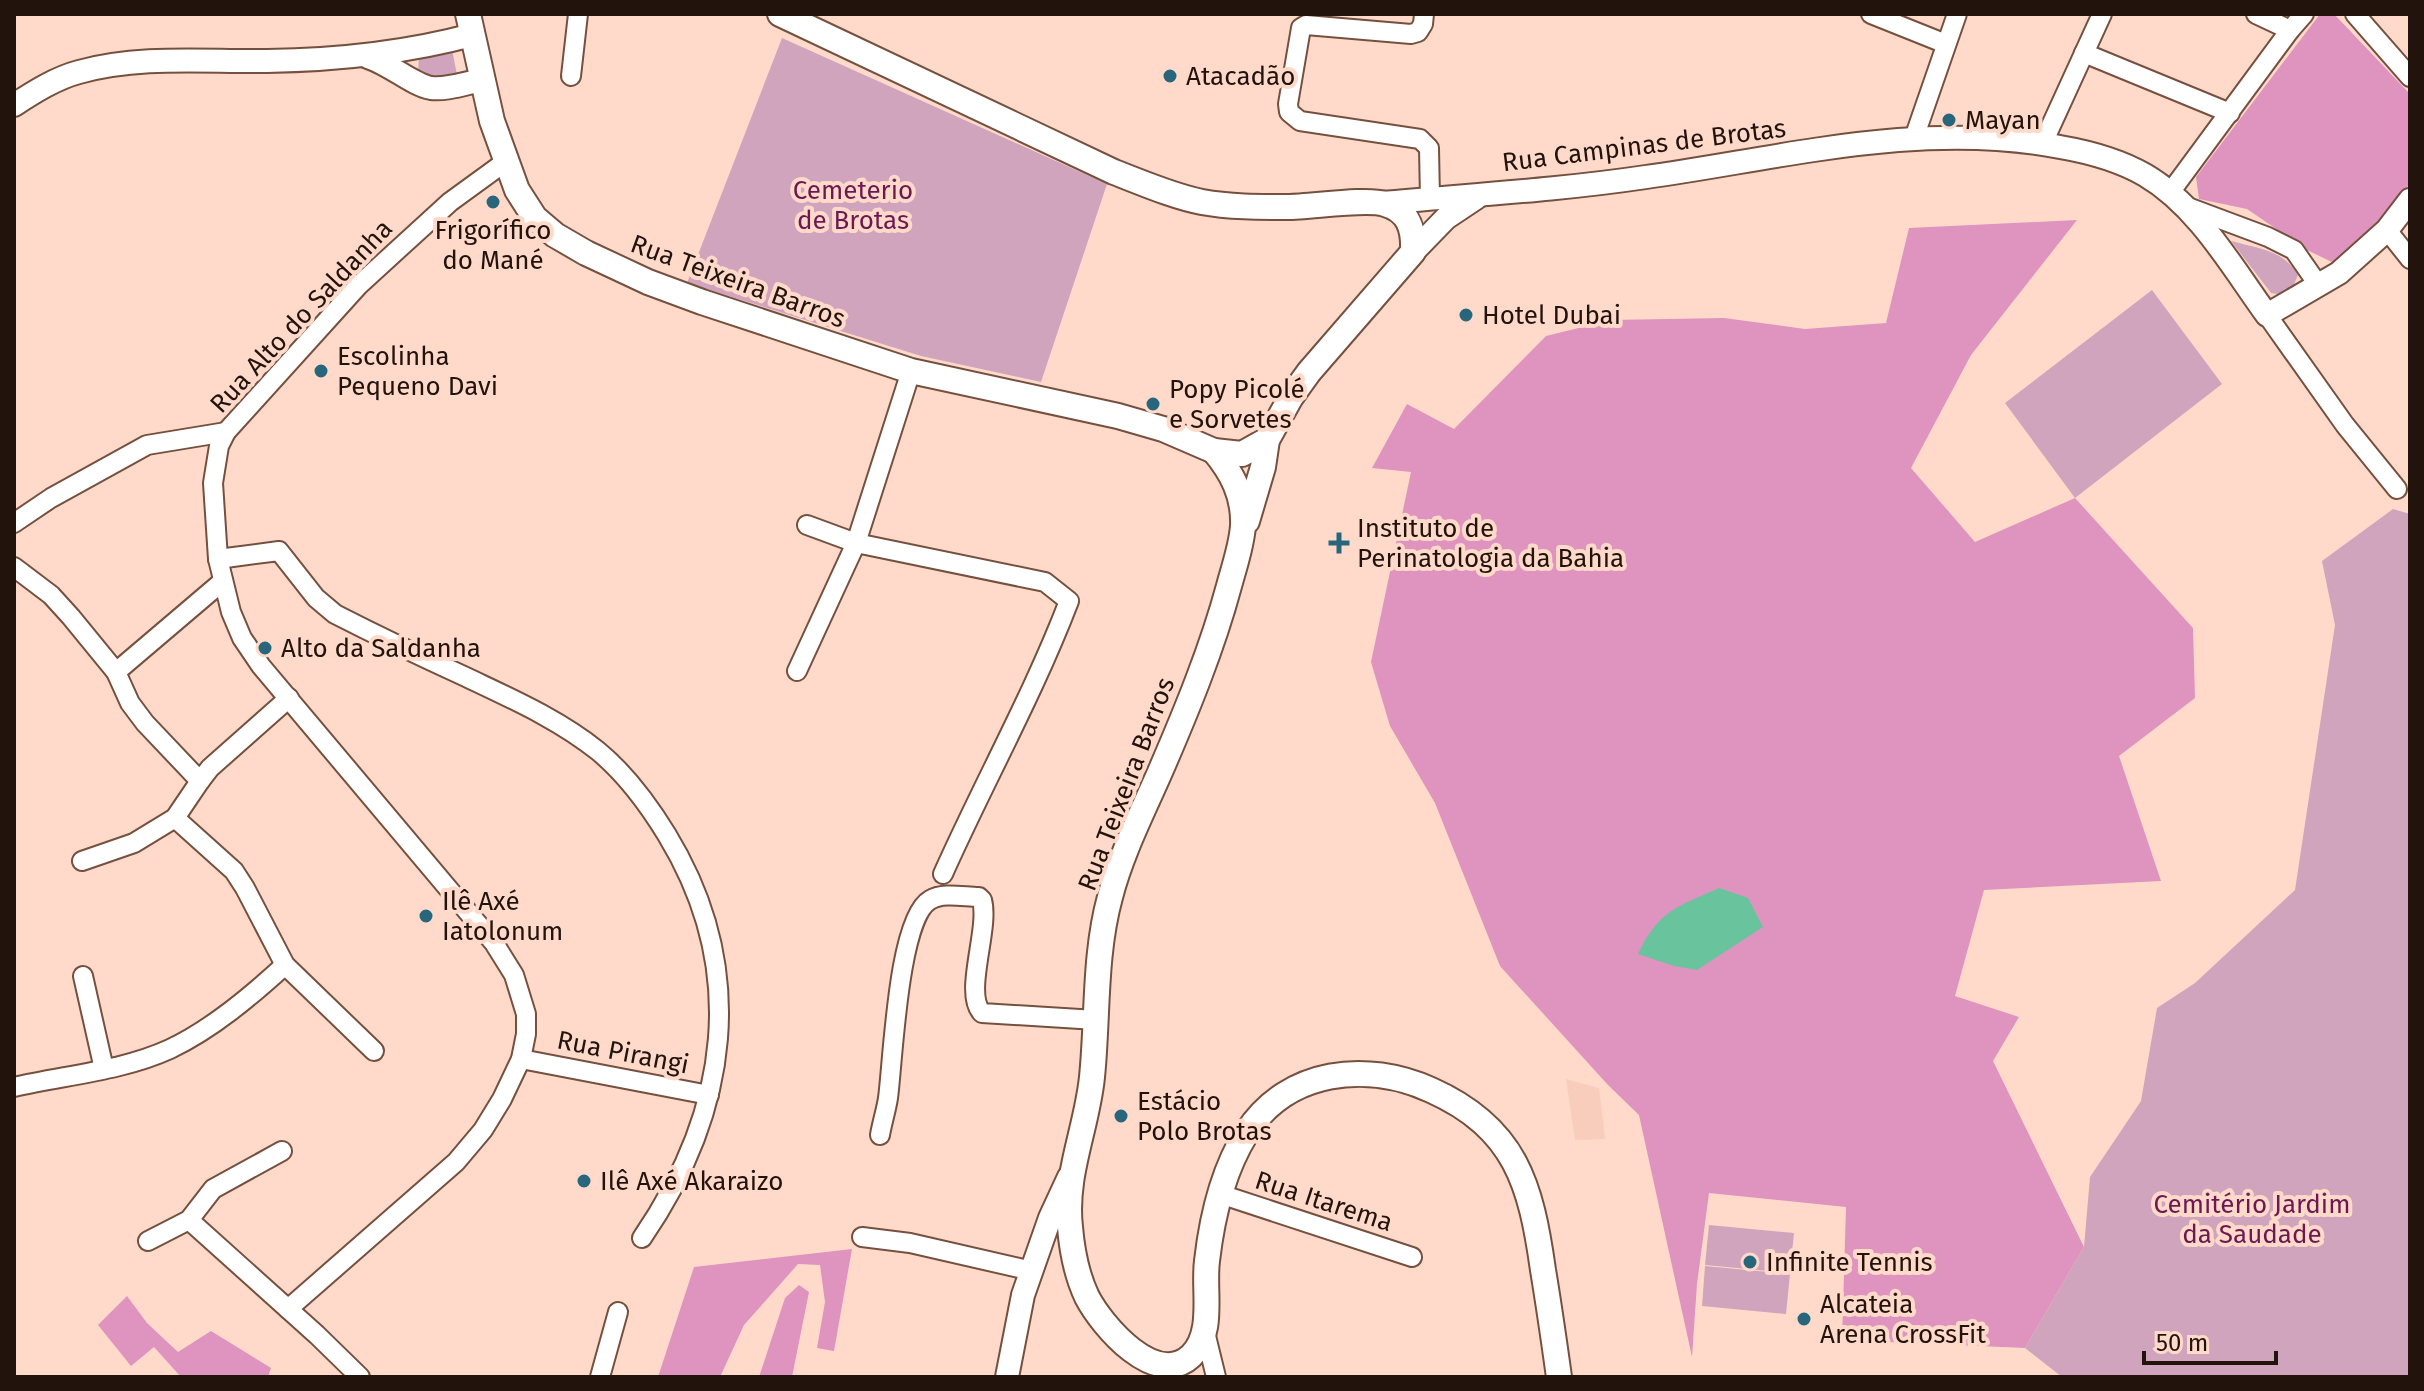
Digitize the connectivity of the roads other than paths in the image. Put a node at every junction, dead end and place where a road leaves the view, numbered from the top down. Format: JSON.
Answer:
{"nodes":[{"id":1,"x":578,"y":14,"type":"edge"},
{"id":2,"x":780,"y":14,"type":"edge"},
{"id":3,"x":1424,"y":14,"type":"edge"},
{"id":4,"x":1871,"y":14,"type":"edge"},
{"id":5,"x":1957,"y":14,"type":"edge"},
{"id":6,"x":2102,"y":14,"type":"edge"},
{"id":7,"x":2256,"y":14,"type":"edge"},
{"id":8,"x":2304,"y":14,"type":"edge"},
{"id":9,"x":2355,"y":14,"type":"edge"},
{"id":10,"x":470,"y":25,"type":"edge"},
{"id":11,"x":2290,"y":30,"type":"junction"},
{"id":12,"x":1946,"y":44,"type":"junction"},
{"id":13,"x":414,"y":49,"type":"junction"},
{"id":14,"x":2084,"y":53,"type":"junction"},
{"id":15,"x":363,"y":56,"type":"junction"},
{"id":16,"x":571,"y":76,"type":"dead end"},
{"id":17,"x":2410,"y":77,"type":"edge"},
{"id":18,"x":482,"y":80,"type":"junction"},
{"id":19,"x":417,"y":83,"type":"junction"},
{"id":20,"x":14,"y":105,"type":"edge"},
{"id":21,"x":2230,"y":113,"type":"junction"},
{"id":22,"x":1914,"y":138,"type":"junction"},
{"id":23,"x":2043,"y":143,"type":"junction"},
{"id":24,"x":505,"y":162,"type":"junction"},
{"id":25,"x":1485,"y":193,"type":"junction"},
{"id":26,"x":1430,"y":199,"type":"junction"},
{"id":27,"x":2175,"y":199,"type":"junction"},
{"id":28,"x":2410,"y":200,"type":"edge"},
{"id":29,"x":1382,"y":203,"type":"junction"},
{"id":30,"x":2387,"y":230,"type":"junction"},
{"id":31,"x":1413,"y":252,"type":"junction"},
{"id":32,"x":2410,"y":259,"type":"edge"},
{"id":33,"x":2319,"y":286,"type":"junction"},
{"id":34,"x":2267,"y":315,"type":"junction"},
{"id":35,"x":911,"y":371,"type":"junction"},
{"id":36,"x":226,"y":432,"type":"junction"},
{"id":37,"x":1267,"y":440,"type":"junction"},
{"id":38,"x":1214,"y":451,"type":"junction"},
{"id":39,"x":2397,"y":489,"type":"dead end"},
{"id":40,"x":14,"y":523,"type":"edge"},
{"id":41,"x":807,"y":525,"type":"dead end"},
{"id":42,"x":1243,"y":528,"type":"junction"},
{"id":43,"x":856,"y":543,"type":"junction"},
{"id":44,"x":218,"y":559,"type":"junction"},
{"id":45,"x":14,"y":567,"type":"edge"},
{"id":46,"x":223,"y":581,"type":"junction"},
{"id":47,"x":797,"y":671,"type":"dead end"},
{"id":48,"x":116,"y":672,"type":"junction"},
{"id":49,"x":289,"y":698,"type":"junction"},
{"id":50,"x":200,"y":781,"type":"junction"},
{"id":51,"x":175,"y":818,"type":"junction"},
{"id":52,"x":82,"y":861,"type":"dead end"},
{"id":53,"x":943,"y":874,"type":"dead end"},
{"id":54,"x":285,"y":965,"type":"junction"},
{"id":55,"x":83,"y":976,"type":"dead end"},
{"id":56,"x":1096,"y":1020,"type":"junction"},
{"id":57,"x":374,"y":1051,"type":"dead end"},
{"id":58,"x":521,"y":1059,"type":"junction"},
{"id":59,"x":104,"y":1069,"type":"junction"},
{"id":60,"x":14,"y":1087,"type":"edge"},
{"id":61,"x":709,"y":1095,"type":"junction"},
{"id":62,"x":880,"y":1135,"type":"dead end"},
{"id":63,"x":282,"y":1151,"type":"dead end"},
{"id":64,"x":1071,"y":1172,"type":"junction"},
{"id":65,"x":1220,"y":1194,"type":"junction"},
{"id":66,"x":189,"y":1220,"type":"junction"},
{"id":67,"x":862,"y":1237,"type":"dead end"},
{"id":68,"x":642,"y":1238,"type":"dead end"},
{"id":69,"x":148,"y":1241,"type":"dead end"},
{"id":70,"x":1412,"y":1257,"type":"dead end"},
{"id":71,"x":1032,"y":1271,"type":"junction"},
{"id":72,"x":288,"y":1309,"type":"junction"},
{"id":73,"x":618,"y":1312,"type":"dead end"},
{"id":74,"x":1205,"y":1332,"type":"junction"},
{"id":75,"x":1177,"y":1371,"type":"edge"},
{"id":76,"x":360,"y":1377,"type":"edge"},
{"id":77,"x":600,"y":1377,"type":"edge"},
{"id":78,"x":1007,"y":1377,"type":"edge"},
{"id":79,"x":1216,"y":1377,"type":"edge"},
{"id":80,"x":1559,"y":1377,"type":"edge"}],
"edges":[{"from":1,"to":16,"type":"street"},
{"from":2,"to":29,"type":"main road","name":"Rua Campinas de Brotas"},
{"from":3,"to":26,"type":"street"},
{"from":4,"to":12,"type":"street"},
{"from":5,"to":12,"type":"street"},
{"from":6,"to":14,"type":"street"},
{"from":7,"to":11,"type":"street"},
{"from":8,"to":11,"type":"street"},
{"from":9,"to":17,"type":"street"},
{"from":10,"to":13,"type":"street"},
{"from":10,"to":18,"type":"main road","name":"Rua Teixeira Barros"},
{"from":11,"to":21,"type":"street"},
{"from":12,"to":22,"type":"street"},
{"from":13,"to":15,"type":"street"},
{"from":13,"to":19,"type":"street"},
{"from":14,"to":21,"type":"street"},
{"from":14,"to":23,"type":"street"},
{"from":15,"to":19,"type":"street"},
{"from":15,"to":20,"type":"street"},
{"from":18,"to":19,"type":"street"},
{"from":18,"to":24,"type":"main road","name":"Rua Teixeira Barros"},
{"from":21,"to":27,"type":"street"},
{"from":22,"to":23,"type":"street","name":"Rua Campinas de Brotas"},
{"from":22,"to":25,"type":"street","name":"Rua Campinas de Brotas"},
{"from":23,"to":27,"type":"street","name":"Rua Campinas de Brotas"},
{"from":24,"to":35,"type":"main road","name":"Rua Teixeira Barros"},
{"from":24,"to":36,"type":"street","name":"Rua Alto do Saldanha"},
{"from":25,"to":26,"type":"street","name":"Rua Campinas de Brotas"},
{"from":25,"to":31,"type":"street"},
{"from":26,"to":29,"type":"street","name":"Rua Campinas de Brotas"},
{"from":27,"to":33,"type":"street"},
{"from":27,"to":34,"type":"street","name":"Rua Campinas de Brotas"},
{"from":28,"to":30,"type":"street"},
{"from":29,"to":31,"type":"main road"},
{"from":30,"to":32,"type":"street"},
{"from":30,"to":33,"type":"street"},
{"from":31,"to":37,"type":"main road"},
{"from":33,"to":34,"type":"street"},
{"from":34,"to":39,"type":"street","name":"Rua Campinas de Brotas"},
{"from":35,"to":38,"type":"main road","name":"Rua Teixeira Barros"},
{"from":35,"to":43,"type":"street"},
{"from":36,"to":40,"type":"street"},
{"from":36,"to":44,"type":"street","name":"Rua Alto do Saldanha"},
{"from":37,"to":38,"type":"main road","name":"Rua Teixeira Barros"},
{"from":37,"to":42,"type":"main road"},
{"from":38,"to":42,"type":"main road","name":"Rua Teixeira Barros"},
{"from":41,"to":43,"type":"street"},
{"from":42,"to":56,"type":"main road","name":"Rua Teixeira Barros"},
{"from":43,"to":47,"type":"street"},
{"from":43,"to":53,"type":"street"},
{"from":44,"to":46,"type":"street","name":"Rua Alto do Saldanha"},
{"from":44,"to":61,"type":"street","name":"Rua Pirangi"},
{"from":45,"to":48,"type":"street"},
{"from":46,"to":48,"type":"street"},
{"from":46,"to":49,"type":"street","name":"Rua Alto do Saldanha"},
{"from":48,"to":50,"type":"street"},
{"from":49,"to":50,"type":"street"},
{"from":49,"to":58,"type":"street","name":"Rua Alto do Saldanha"},
{"from":50,"to":51,"type":"street"},
{"from":51,"to":52,"type":"street"},
{"from":51,"to":54,"type":"street"},
{"from":54,"to":57,"type":"street"},
{"from":54,"to":59,"type":"street"},
{"from":55,"to":59,"type":"street"},
{"from":56,"to":62,"type":"street"},
{"from":56,"to":64,"type":"main road","name":"Rua Teixeira Barros"},
{"from":58,"to":61,"type":"street","name":"Rua Pirangi"},
{"from":58,"to":72,"type":"street","name":"Rua Alto do Saldanha"},
{"from":59,"to":60,"type":"street"},
{"from":61,"to":68,"type":"street"},
{"from":63,"to":66,"type":"street"},
{"from":64,"to":71,"type":"street","name":"Rua Teixeira Barros"},
{"from":64,"to":75,"type":"main road"},
{"from":65,"to":70,"type":"street","name":"Rua Itarema"},
{"from":65,"to":74,"type":"main road"},
{"from":65,"to":80,"type":"main road"},
{"from":66,"to":69,"type":"street"},
{"from":66,"to":72,"type":"street"},
{"from":67,"to":71,"type":"street"},
{"from":71,"to":78,"type":"street","name":"Rua Teixeira Barros"},
{"from":72,"to":76,"type":"street"},
{"from":73,"to":77,"type":"street"},
{"from":74,"to":75,"type":"main road"},
{"from":74,"to":79,"type":"street"}]}
